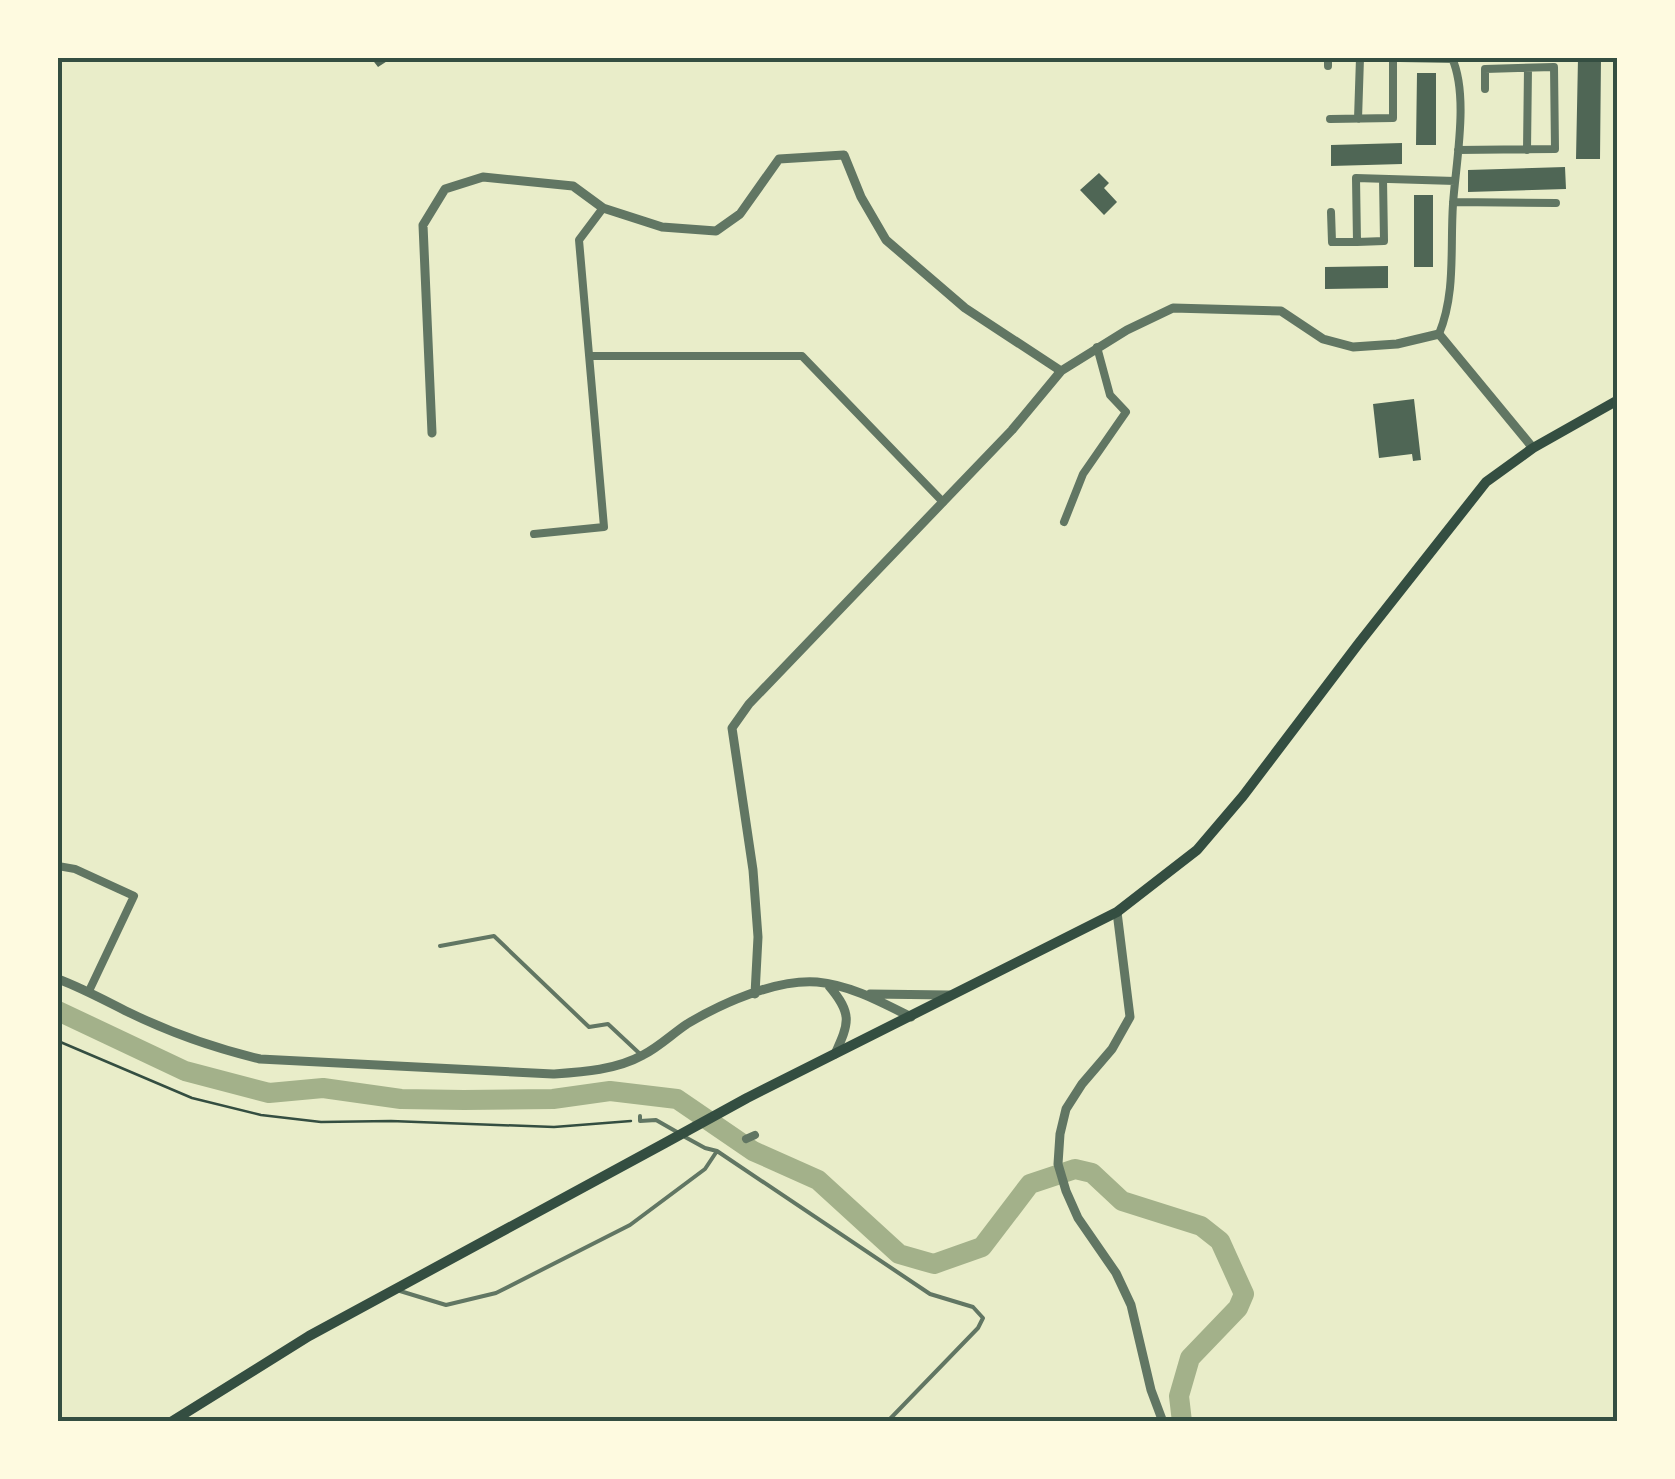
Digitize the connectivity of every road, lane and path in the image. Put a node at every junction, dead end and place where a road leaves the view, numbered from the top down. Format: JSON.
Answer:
{"nodes":[{"id":1,"x":1360,"y":58,"type":"edge"},
{"id":2,"x":1396,"y":58,"type":"edge"},
{"id":3,"x":1452,"y":58,"type":"edge"},
{"id":4,"x":1528,"y":68,"type":"junction"},
{"id":5,"x":1485,"y":89,"type":"dead end"},
{"id":6,"x":1358,"y":118,"type":"junction"},
{"id":7,"x":1330,"y":119,"type":"dead end"},
{"id":8,"x":1458,"y":150,"type":"junction"},
{"id":9,"x":1527,"y":150,"type":"junction"},
{"id":10,"x":1383,"y":178,"type":"junction"},
{"id":11,"x":1455,"y":181,"type":"junction"},
{"id":12,"x":1453,"y":202,"type":"junction"},
{"id":13,"x":1556,"y":203,"type":"dead end"},
{"id":14,"x":603,"y":208,"type":"junction"},
{"id":15,"x":1331,"y":212,"type":"dead end"},
{"id":16,"x":1357,"y":242,"type":"junction"},
{"id":17,"x":1439,"y":334,"type":"junction"},
{"id":18,"x":1096,"y":347,"type":"junction"},
{"id":19,"x":590,"y":356,"type":"junction"},
{"id":20,"x":1061,"y":371,"type":"junction"},
{"id":21,"x":1618,"y":400,"type":"edge"},
{"id":22,"x":432,"y":433,"type":"dead end"},
{"id":23,"x":1533,"y":448,"type":"junction"},
{"id":24,"x":943,"y":502,"type":"junction"},
{"id":25,"x":1064,"y":522,"type":"dead end"},
{"id":26,"x":534,"y":534,"type":"dead end"},
{"id":27,"x":58,"y":866,"type":"edge"},
{"id":28,"x":1118,"y":912,"type":"junction"},
{"id":29,"x":440,"y":946,"type":"dead end"},
{"id":30,"x":58,"y":978,"type":"edge"},
{"id":31,"x":827,"y":984,"type":"junction"},
{"id":32,"x":90,"y":991,"type":"junction"},
{"id":33,"x":755,"y":994,"type":"junction"},
{"id":34,"x":865,"y":995,"type":"junction"},
{"id":35,"x":952,"y":995,"type":"junction"},
{"id":36,"x":910,"y":1016,"type":"junction"},
{"id":37,"x":58,"y":1041,"type":"edge"},
{"id":38,"x":835,"y":1054,"type":"junction"},
{"id":39,"x":642,"y":1056,"type":"junction"},
{"id":40,"x":640,"y":1118,"type":"joint"},
{"id":41,"x":756,"y":1134,"type":"dead end"},
{"id":42,"x":746,"y":1139,"type":"dead end"},
{"id":43,"x":718,"y":1151,"type":"junction"},
{"id":44,"x":395,"y":1289,"type":"junction"},
{"id":45,"x":171,"y":1422,"type":"edge"},
{"id":46,"x":887,"y":1422,"type":"edge"},
{"id":47,"x":1162,"y":1422,"type":"edge"}],
"edges":[{"from":1,"to":6,"type":"street"},
{"from":2,"to":3,"type":"street"},
{"from":2,"to":6,"type":"street"},
{"from":3,"to":8,"type":"street"},
{"from":4,"to":5,"type":"street"},
{"from":4,"to":9,"type":"street"},
{"from":4,"to":9,"type":"street"},
{"from":6,"to":7,"type":"street"},
{"from":8,"to":9,"type":"street"},
{"from":8,"to":11,"type":"street"},
{"from":10,"to":11,"type":"street"},
{"from":10,"to":16,"type":"street"},
{"from":10,"to":16,"type":"street"},
{"from":11,"to":12,"type":"street"},
{"from":12,"to":13,"type":"street"},
{"from":12,"to":17,"type":"street"},
{"from":14,"to":19,"type":"street"},
{"from":14,"to":20,"type":"street"},
{"from":14,"to":22,"type":"street"},
{"from":15,"to":16,"type":"street"},
{"from":17,"to":18,"type":"street"},
{"from":17,"to":23,"type":"street"},
{"from":18,"to":20,"type":"street"},
{"from":18,"to":25,"type":"street"},
{"from":19,"to":24,"type":"street"},
{"from":19,"to":26,"type":"street"},
{"from":20,"to":24,"type":"street"},
{"from":21,"to":23,"type":"main road"},
{"from":23,"to":28,"type":"main road"},
{"from":24,"to":33,"type":"street"},
{"from":27,"to":32,"type":"street"},
{"from":28,"to":35,"type":"main road"},
{"from":28,"to":47,"type":"street"},
{"from":29,"to":39,"type":"lane"},
{"from":30,"to":32,"type":"street"},
{"from":31,"to":33,"type":"street"},
{"from":31,"to":34,"type":"street"},
{"from":31,"to":38,"type":"street"},
{"from":32,"to":39,"type":"street"},
{"from":33,"to":39,"type":"street"},
{"from":34,"to":35,"type":"street"},
{"from":34,"to":36,"type":"street"},
{"from":35,"to":36,"type":"main road"},
{"from":36,"to":38,"type":"main road"},
{"from":37,"to":40,"type":"path"},
{"from":38,"to":44,"type":"main road"},
{"from":40,"to":43,"type":"lane"},
{"from":41,"to":42,"type":"street"},
{"from":43,"to":44,"type":"lane"},
{"from":43,"to":46,"type":"lane"},
{"from":44,"to":45,"type":"main road"}]}
